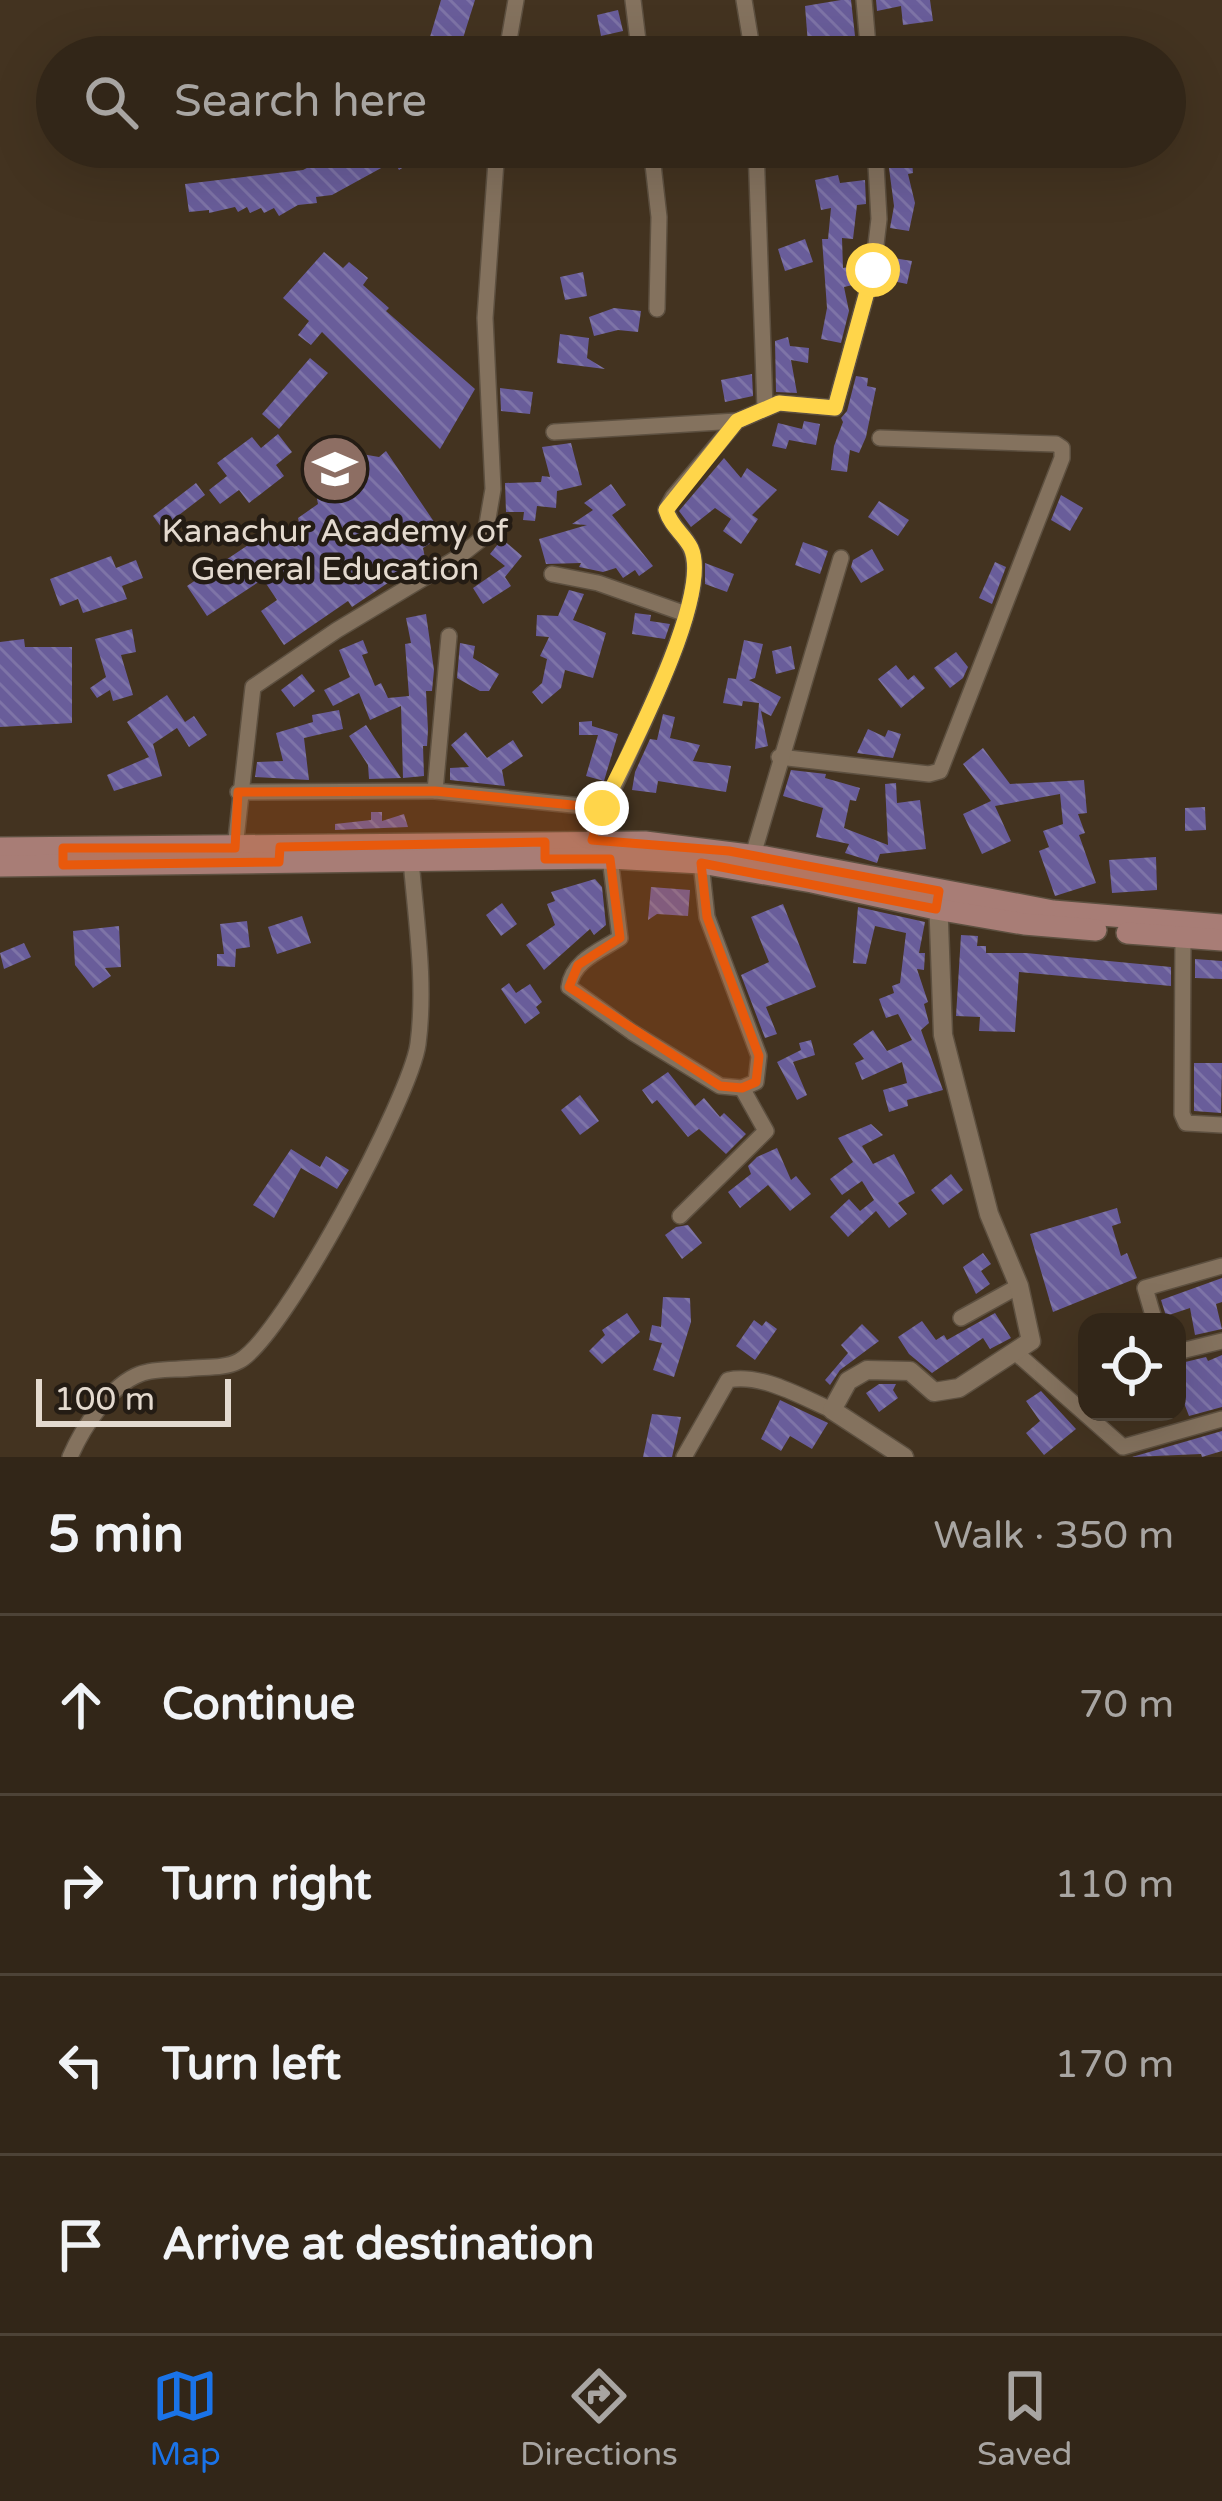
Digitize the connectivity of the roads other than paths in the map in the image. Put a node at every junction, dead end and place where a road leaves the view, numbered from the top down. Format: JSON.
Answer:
{"nodes":[{"id":1,"x":516,"y":0,"type":"edge"},
{"id":2,"x":633,"y":0,"type":"edge"},
{"id":3,"x":744,"y":0,"type":"edge"},
{"id":4,"x":864,"y":0,"type":"edge"},
{"id":5,"x":510,"y":36,"type":"edge"},
{"id":6,"x":637,"y":36,"type":"edge"},
{"id":7,"x":750,"y":36,"type":"edge"},
{"id":8,"x":867,"y":36,"type":"edge"},
{"id":9,"x":496,"y":168,"type":"edge"},
{"id":10,"x":653,"y":168,"type":"edge"},
{"id":11,"x":756,"y":168,"type":"edge"},
{"id":12,"x":876,"y":168,"type":"edge"},
{"id":13,"x":657,"y":309,"type":"dead end"},
{"id":14,"x":765,"y":409,"type":"junction"},
{"id":15,"x":737,"y":421,"type":"junction"},
{"id":16,"x":554,"y":432,"type":"dead end"},
{"id":17,"x":880,"y":438,"type":"dead end"},
{"id":18,"x":841,"y":558,"type":"dead end"},
{"id":19,"x":552,"y":574,"type":"dead end"},
{"id":20,"x":686,"y":614,"type":"junction"},
{"id":21,"x":449,"y":636,"type":"dead end"},
{"id":22,"x":779,"y":757,"type":"junction"},
{"id":23,"x":435,"y":791,"type":"junction"},
{"id":24,"x":238,"y":792,"type":"junction"},
{"id":25,"x":602,"y":808,"type":"junction"},
{"id":26,"x":592,"y":841,"type":"junction"},
{"id":27,"x":0,"y":848,"type":"edge"},
{"id":28,"x":235,"y":848,"type":"junction"},
{"id":29,"x":545,"y":850,"type":"junction"},
{"id":30,"x":279,"y":855,"type":"junction"},
{"id":31,"x":753,"y":855,"type":"junction"},
{"id":32,"x":63,"y":857,"type":"junction"},
{"id":33,"x":610,"y":858,"type":"junction"},
{"id":34,"x":411,"y":860,"type":"junction"},
{"id":35,"x":701,"y":863,"type":"junction"},
{"id":36,"x":0,"y":866,"type":"edge"},
{"id":37,"x":938,"y":900,"type":"junction"},
{"id":38,"x":1222,"y":925,"type":"edge"},
{"id":39,"x":1183,"y":938,"type":"junction"},
{"id":40,"x":1222,"y":940,"type":"edge"},
{"id":41,"x":742,"y":1088,"type":"junction"},
{"id":42,"x":1222,"y":1125,"type":"edge"},
{"id":43,"x":680,"y":1216,"type":"dead end"},
{"id":44,"x":1222,"y":1266,"type":"edge"},
{"id":45,"x":1019,"y":1286,"type":"junction"},
{"id":46,"x":1152,"y":1313,"type":"edge"},
{"id":47,"x":961,"y":1318,"type":"dead end"},
{"id":48,"x":1222,"y":1341,"type":"edge"},
{"id":49,"x":1186,"y":1350,"type":"edge"},
{"id":50,"x":1015,"y":1352,"type":"junction"},
{"id":51,"x":832,"y":1410,"type":"junction"},
{"id":52,"x":1222,"y":1419,"type":"edge"},
{"id":53,"x":70,"y":1457,"type":"edge"},
{"id":54,"x":684,"y":1457,"type":"edge"},
{"id":55,"x":904,"y":1457,"type":"edge"}],
"edges":[{"from":1,"to":5,"type":"street"},
{"from":2,"to":6,"type":"street"},
{"from":3,"to":7,"type":"street"},
{"from":4,"to":8,"type":"street"},
{"from":9,"to":24,"type":"street"},
{"from":10,"to":13,"type":"street"},
{"from":11,"to":14,"type":"street"},
{"from":12,"to":14,"type":"street"},
{"from":14,"to":15,"type":"street"},
{"from":15,"to":16,"type":"street"},
{"from":15,"to":20,"type":"street"},
{"from":17,"to":22,"type":"street"},
{"from":18,"to":22,"type":"street"},
{"from":19,"to":20,"type":"street"},
{"from":20,"to":25,"type":"street"},
{"from":21,"to":23,"type":"street"},
{"from":22,"to":31,"type":"street"},
{"from":23,"to":24,"type":"street"},
{"from":23,"to":25,"type":"street"},
{"from":24,"to":28,"type":"street"},
{"from":25,"to":26,"type":"street"},
{"from":26,"to":29,"type":"main road"},
{"from":26,"to":31,"type":"main road"},
{"from":27,"to":32,"type":"main road"},
{"from":28,"to":30,"type":"main road"},
{"from":28,"to":32,"type":"main road"},
{"from":29,"to":30,"type":"main road"},
{"from":29,"to":33,"type":"main road"},
{"from":29,"to":34,"type":"main road"},
{"from":30,"to":32,"type":"main road"},
{"from":30,"to":34,"type":"main road"},
{"from":31,"to":37,"type":"main road"},
{"from":32,"to":36,"type":"main road"},
{"from":33,"to":35,"type":"main road"},
{"from":33,"to":41,"type":"street"},
{"from":34,"to":53,"type":"street"},
{"from":35,"to":37,"type":"main road"},
{"from":35,"to":41,"type":"street"},
{"from":37,"to":38,"type":"main road"},
{"from":37,"to":39,"type":"main road"},
{"from":37,"to":45,"type":"street"},
{"from":39,"to":40,"type":"main road"},
{"from":39,"to":42,"type":"street"},
{"from":41,"to":43,"type":"street"},
{"from":44,"to":46,"type":"street"},
{"from":45,"to":47,"type":"street"},
{"from":45,"to":50,"type":"street"},
{"from":48,"to":49,"type":"street"},
{"from":50,"to":51,"type":"street"},
{"from":50,"to":52,"type":"street"},
{"from":51,"to":54,"type":"street"},
{"from":51,"to":55,"type":"street"}]}
